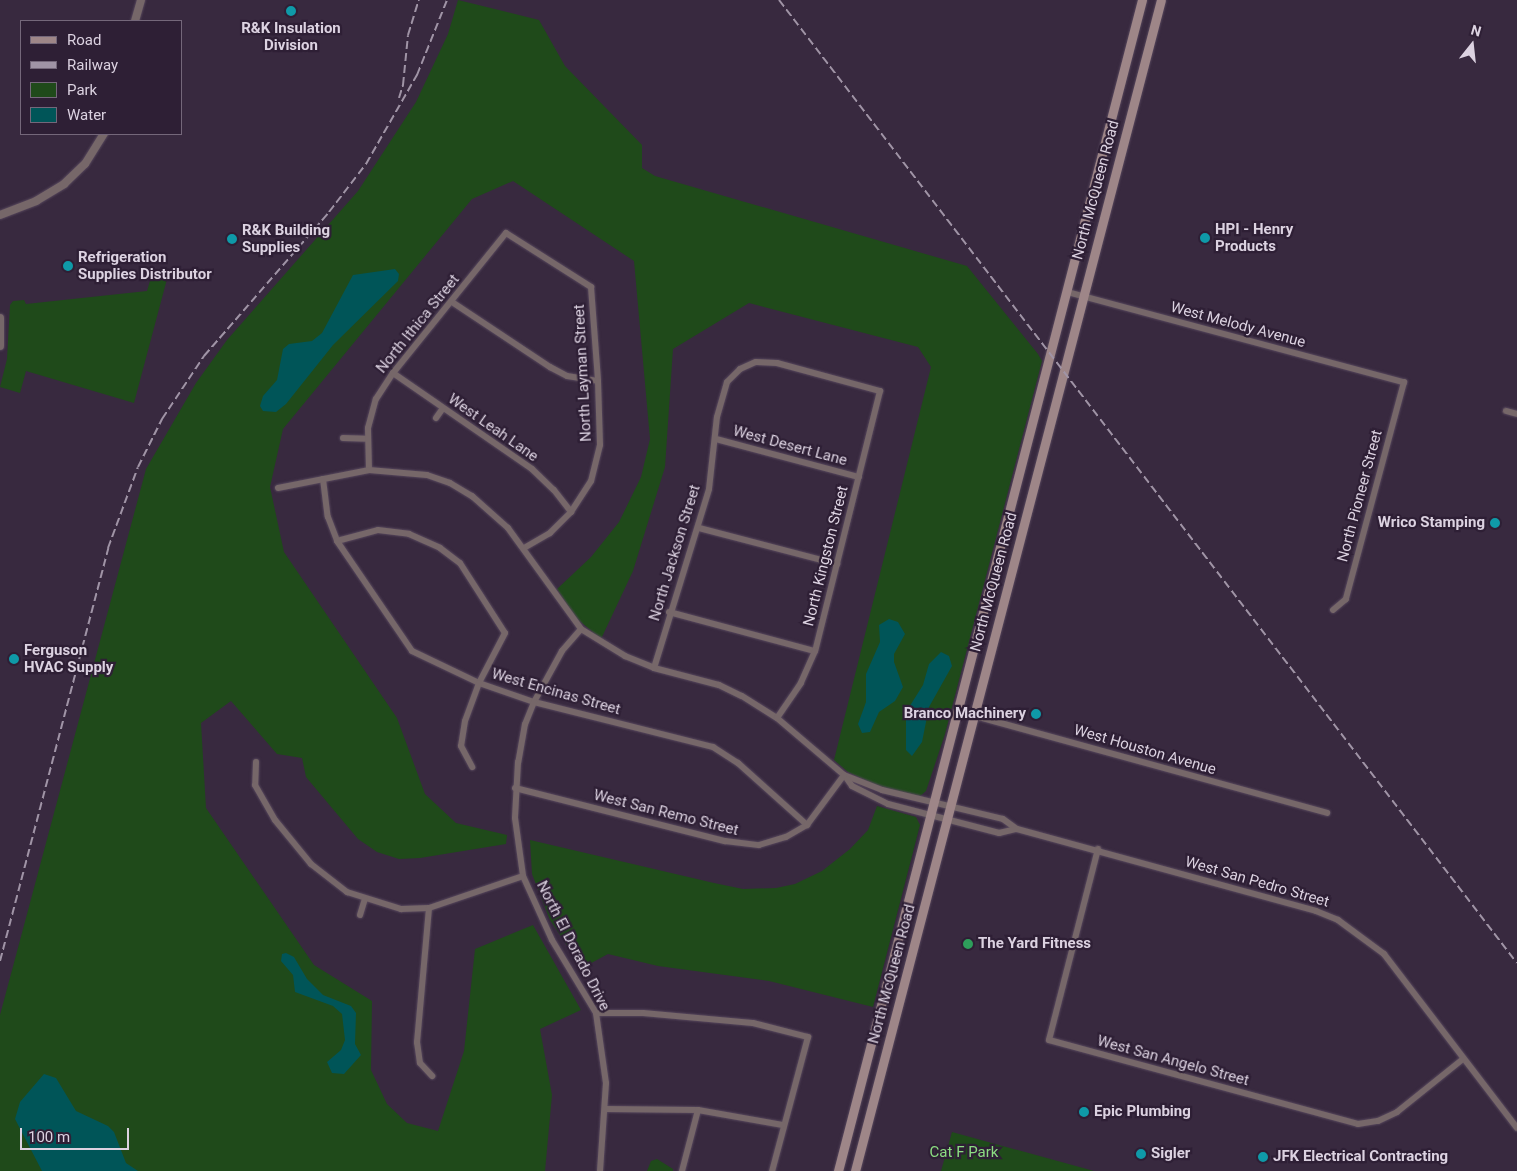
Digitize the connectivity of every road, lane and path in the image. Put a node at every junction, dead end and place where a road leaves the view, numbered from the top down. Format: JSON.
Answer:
{"nodes":[{"id":1,"x":141,"y":0,"type":"edge"},
{"id":2,"x":1142,"y":0,"type":"edge"},
{"id":3,"x":1161,"y":0,"type":"edge"},
{"id":4,"x":135,"y":20,"type":"edge"},
{"id":5,"x":1130,"y":50,"type":"junction"},
{"id":6,"x":1147,"y":54,"type":"junction"},
{"id":7,"x":103,"y":135,"type":"edge"},
{"id":8,"x":0,"y":214,"type":"edge"},
{"id":9,"x":506,"y":233,"type":"joint"},
{"id":10,"x":1067,"y":292,"type":"junction"},
{"id":11,"x":1083,"y":297,"type":"junction"},
{"id":12,"x":452,"y":302,"type":"junction"},
{"id":13,"x":0,"y":318,"type":"edge"},
{"id":14,"x":0,"y":346,"type":"edge"},
{"id":15,"x":393,"y":373,"type":"junction"},
{"id":16,"x":598,"y":382,"type":"junction"},
{"id":17,"x":1404,"y":382,"type":"joint"},
{"id":18,"x":880,"y":391,"type":"joint"},
{"id":19,"x":443,"y":408,"type":"junction"},
{"id":20,"x":1506,"y":411,"type":"dead end"},
{"id":21,"x":1517,"y":414,"type":"edge"},
{"id":22,"x":436,"y":418,"type":"dead end"},
{"id":23,"x":343,"y":438,"type":"dead end"},
{"id":24,"x":367,"y":439,"type":"junction"},
{"id":25,"x":716,"y":439,"type":"junction"},
{"id":26,"x":369,"y":470,"type":"junction"},
{"id":27,"x":858,"y":477,"type":"junction"},
{"id":28,"x":323,"y":479,"type":"junction"},
{"id":29,"x":278,"y":488,"type":"dead end"},
{"id":30,"x":571,"y":512,"type":"junction"},
{"id":31,"x":1009,"y":514,"type":"junction"},
{"id":32,"x":1025,"y":517,"type":"junction"},
{"id":33,"x":699,"y":528,"type":"junction"},
{"id":34,"x":337,"y":541,"type":"junction"},
{"id":35,"x":524,"y":548,"type":"junction"},
{"id":36,"x":837,"y":564,"type":"junction"},
{"id":37,"x":1332,"y":610,"type":"dead end"},
{"id":38,"x":669,"y":612,"type":"junction"},
{"id":39,"x":581,"y":629,"type":"junction"},
{"id":40,"x":815,"y":650,"type":"junction"},
{"id":41,"x":654,"y":668,"type":"junction"},
{"id":42,"x":478,"y":683,"type":"junction"},
{"id":43,"x":534,"y":702,"type":"junction"},
{"id":44,"x":957,"y":711,"type":"junction"},
{"id":45,"x":974,"y":716,"type":"junction"},
{"id":46,"x":777,"y":718,"type":"junction"},
{"id":47,"x":256,"y":762,"type":"dead end"},
{"id":48,"x":472,"y":767,"type":"dead end"},
{"id":49,"x":844,"y":775,"type":"junction"},
{"id":50,"x":515,"y":788,"type":"junction"},
{"id":51,"x":934,"y":804,"type":"junction"},
{"id":52,"x":950,"y":808,"type":"junction"},
{"id":53,"x":1326,"y":813,"type":"dead end"},
{"id":54,"x":931,"y":815,"type":"junction"},
{"id":55,"x":946,"y":819,"type":"junction"},
{"id":56,"x":807,"y":825,"type":"junction"},
{"id":57,"x":1017,"y":829,"type":"junction"},
{"id":58,"x":1098,"y":849,"type":"junction"},
{"id":59,"x":523,"y":876,"type":"junction"},
{"id":60,"x":365,"y":899,"type":"junction"},
{"id":61,"x":429,"y":908,"type":"junction"},
{"id":62,"x":360,"y":915,"type":"dead end"},
{"id":63,"x":596,"y":1013,"type":"junction"},
{"id":64,"x":1463,"y":1059,"type":"junction"},
{"id":65,"x":432,"y":1076,"type":"dead end"},
{"id":66,"x":605,"y":1109,"type":"junction"},
{"id":67,"x":698,"y":1110,"type":"junction"},
{"id":68,"x":784,"y":1125,"type":"junction"},
{"id":69,"x":1517,"y":1128,"type":"edge"},
{"id":70,"x":600,"y":1171,"type":"edge"},
{"id":71,"x":682,"y":1171,"type":"edge"},
{"id":72,"x":772,"y":1171,"type":"edge"},
{"id":73,"x":838,"y":1171,"type":"edge"},
{"id":74,"x":854,"y":1171,"type":"edge"}],
"edges":[{"from":1,"to":4,"type":"street"},
{"from":2,"to":5,"type":"main road","name":"North McQueen Road"},
{"from":3,"to":6,"type":"main road","name":"North McQueen Road"},
{"from":5,"to":6,"type":"main road"},
{"from":5,"to":10,"type":"main road","name":"North McQueen Road"},
{"from":6,"to":11,"type":"main road","name":"North McQueen Road"},
{"from":7,"to":8,"type":"street"},
{"from":9,"to":12,"type":"street","name":"North Ithica Street"},
{"from":9,"to":16,"type":"street","name":"North Layman Street"},
{"from":10,"to":11,"type":"street","name":"West Melody Avenue"},
{"from":10,"to":31,"type":"main road","name":"North McQueen Road"},
{"from":11,"to":17,"type":"street","name":"West Melody Avenue"},
{"from":11,"to":32,"type":"main road","name":"North McQueen Road"},
{"from":12,"to":15,"type":"street","name":"North Ithica Street"},
{"from":12,"to":16,"type":"street"},
{"from":13,"to":14,"type":"street"},
{"from":15,"to":19,"type":"street","name":"West Leah Lane"},
{"from":15,"to":24,"type":"street","name":"North Ithica Street"},
{"from":16,"to":30,"type":"street","name":"North Layman Street"},
{"from":17,"to":37,"type":"street","name":"North Pioneer Street"},
{"from":18,"to":25,"type":"street","name":"North Jackson Street"},
{"from":18,"to":27,"type":"street","name":"North Kingston Street"},
{"from":19,"to":22,"type":"street"},
{"from":19,"to":30,"type":"street","name":"West Leah Lane"},
{"from":20,"to":21,"type":"street"},
{"from":23,"to":24,"type":"street"},
{"from":24,"to":26,"type":"street","name":"North Ithica Street"},
{"from":25,"to":27,"type":"street","name":"West Desert Lane"},
{"from":25,"to":33,"type":"street","name":"North Jackson Street"},
{"from":26,"to":28,"type":"street","name":"West San Pedro Street"},
{"from":26,"to":35,"type":"street","name":"West San Pedro Street"},
{"from":27,"to":36,"type":"street","name":"North Kingston Street"},
{"from":28,"to":29,"type":"street","name":"West San Pedro Street"},
{"from":28,"to":34,"type":"street","name":"West Encinas Street"},
{"from":30,"to":35,"type":"street","name":"North Layman Street"},
{"from":31,"to":32,"type":"main road"},
{"from":31,"to":44,"type":"main road","name":"North McQueen Road"},
{"from":32,"to":45,"type":"main road","name":"North McQueen Road"},
{"from":33,"to":36,"type":"street"},
{"from":33,"to":38,"type":"street","name":"North Jackson Street"},
{"from":34,"to":42,"type":"street","name":"West Encinas Street"},
{"from":34,"to":42,"type":"street"},
{"from":35,"to":39,"type":"street","name":"West San Pedro Street"},
{"from":36,"to":40,"type":"street","name":"North Kingston Street"},
{"from":38,"to":40,"type":"street"},
{"from":38,"to":41,"type":"street","name":"North Jackson Street"},
{"from":39,"to":41,"type":"street","name":"West San Pedro Street"},
{"from":39,"to":43,"type":"street","name":"North El Dorado Drive"},
{"from":40,"to":46,"type":"street","name":"North Kingston Street"},
{"from":41,"to":46,"type":"street","name":"West San Pedro Street"},
{"from":42,"to":43,"type":"street","name":"West Encinas Street"},
{"from":42,"to":48,"type":"street"},
{"from":43,"to":50,"type":"street","name":"North El Dorado Drive"},
{"from":43,"to":56,"type":"street","name":"West Encinas Street"},
{"from":44,"to":45,"type":"street","name":"West Houston Avenue"},
{"from":44,"to":51,"type":"main road","name":"North McQueen Road"},
{"from":45,"to":52,"type":"main road","name":"North McQueen Road"},
{"from":45,"to":53,"type":"street","name":"West Houston Avenue"},
{"from":46,"to":49,"type":"street","name":"West San Pedro Street"},
{"from":47,"to":60,"type":"street"},
{"from":49,"to":51,"type":"street","name":"West San Pedro Street"},
{"from":49,"to":54,"type":"street","name":"West San Pedro Street"},
{"from":49,"to":56,"type":"street","name":"West San Remo Street"},
{"from":50,"to":56,"type":"street","name":"West San Remo Street"},
{"from":50,"to":59,"type":"street","name":"North El Dorado Drive"},
{"from":51,"to":52,"type":"street","name":"West San Pedro Street"},
{"from":51,"to":54,"type":"main road","name":"North McQueen Road"},
{"from":52,"to":55,"type":"main road","name":"North McQueen Road"},
{"from":52,"to":57,"type":"street","name":"West San Pedro Street"},
{"from":54,"to":55,"type":"street","name":"West San Pedro Street"},
{"from":54,"to":73,"type":"main road","name":"North McQueen Road"},
{"from":55,"to":57,"type":"street","name":"West San Pedro Street"},
{"from":55,"to":74,"type":"main road","name":"North McQueen Road"},
{"from":57,"to":58,"type":"street","name":"West San Pedro Street"},
{"from":58,"to":64,"type":"street","name":"West San Pedro Street"},
{"from":58,"to":64,"type":"street","name":"West San Angelo Street"},
{"from":59,"to":61,"type":"street"},
{"from":59,"to":63,"type":"street","name":"North El Dorado Drive"},
{"from":60,"to":61,"type":"street"},
{"from":60,"to":62,"type":"street"},
{"from":61,"to":65,"type":"street"},
{"from":63,"to":66,"type":"street","name":"North El Dorado Drive"},
{"from":63,"to":68,"type":"street"},
{"from":64,"to":69,"type":"street","name":"West San Pedro Street"},
{"from":66,"to":67,"type":"street"},
{"from":66,"to":70,"type":"street","name":"North El Dorado Drive"},
{"from":67,"to":68,"type":"street"},
{"from":67,"to":71,"type":"street"},
{"from":68,"to":72,"type":"street"}]}
